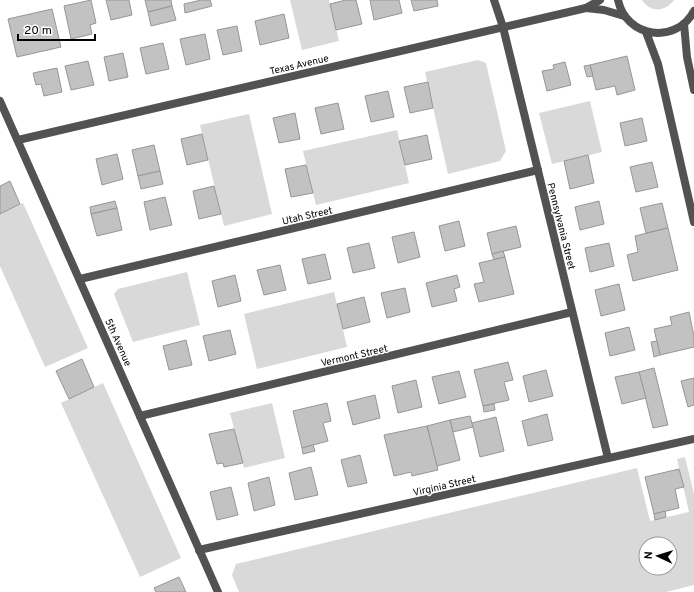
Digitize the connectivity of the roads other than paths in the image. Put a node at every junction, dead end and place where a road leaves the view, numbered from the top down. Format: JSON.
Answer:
{"nodes":[{"id":1,"x":494,"y":0,"type":"edge"},
{"id":2,"x":600,"y":0,"type":"edge"},
{"id":3,"x":618,"y":0,"type":"edge"},
{"id":4,"x":586,"y":8,"type":"junction"},
{"id":5,"x":694,"y":11,"type":"edge"},
{"id":6,"x":624,"y":16,"type":"junction"},
{"id":7,"x":684,"y":24,"type":"junction"},
{"id":8,"x":503,"y":27,"type":"junction"},
{"id":9,"x":646,"y":32,"type":"junction"},
{"id":10,"x":694,"y":90,"type":"edge"},
{"id":11,"x":0,"y":101,"type":"edge"},
{"id":12,"x":18,"y":140,"type":"junction"},
{"id":13,"x":538,"y":170,"type":"junction"},
{"id":14,"x":694,"y":222,"type":"edge"},
{"id":15,"x":80,"y":279,"type":"junction"},
{"id":16,"x":572,"y":312,"type":"junction"},
{"id":17,"x":140,"y":416,"type":"junction"},
{"id":18,"x":694,"y":439,"type":"edge"},
{"id":19,"x":608,"y":458,"type":"junction"},
{"id":20,"x":199,"y":550,"type":"junction"},
{"id":21,"x":218,"y":592,"type":"edge"}],
"edges":[{"from":1,"to":8,"type":"street","name":"Pennsylvania Street"},
{"from":2,"to":4,"type":"street","name":"Texas Avenue"},
{"from":3,"to":6,"type":"street"},
{"from":4,"to":6,"type":"street","name":"Texas Avenue"},
{"from":4,"to":8,"type":"street","name":"Texas Avenue"},
{"from":5,"to":7,"type":"street"},
{"from":6,"to":9,"type":"street"},
{"from":7,"to":9,"type":"street"},
{"from":7,"to":10,"type":"street"},
{"from":8,"to":12,"type":"street","name":"Texas Avenue"},
{"from":8,"to":13,"type":"street","name":"Pennsylvania Street"},
{"from":9,"to":14,"type":"street"},
{"from":11,"to":12,"type":"street","name":"5th Avenue"},
{"from":12,"to":15,"type":"street","name":"5th Avenue"},
{"from":13,"to":15,"type":"street","name":"Utah Street"},
{"from":13,"to":16,"type":"street","name":"Pennsylvania Street"},
{"from":15,"to":17,"type":"street","name":"5th Avenue"},
{"from":16,"to":17,"type":"street","name":"Vermont Street"},
{"from":16,"to":19,"type":"street","name":"Pennsylvania Street"},
{"from":17,"to":20,"type":"street","name":"5th Avenue"},
{"from":18,"to":19,"type":"street","name":"Virginia Street"},
{"from":19,"to":20,"type":"street","name":"Virginia Street"},
{"from":20,"to":21,"type":"street","name":"5th Avenue"}]}
